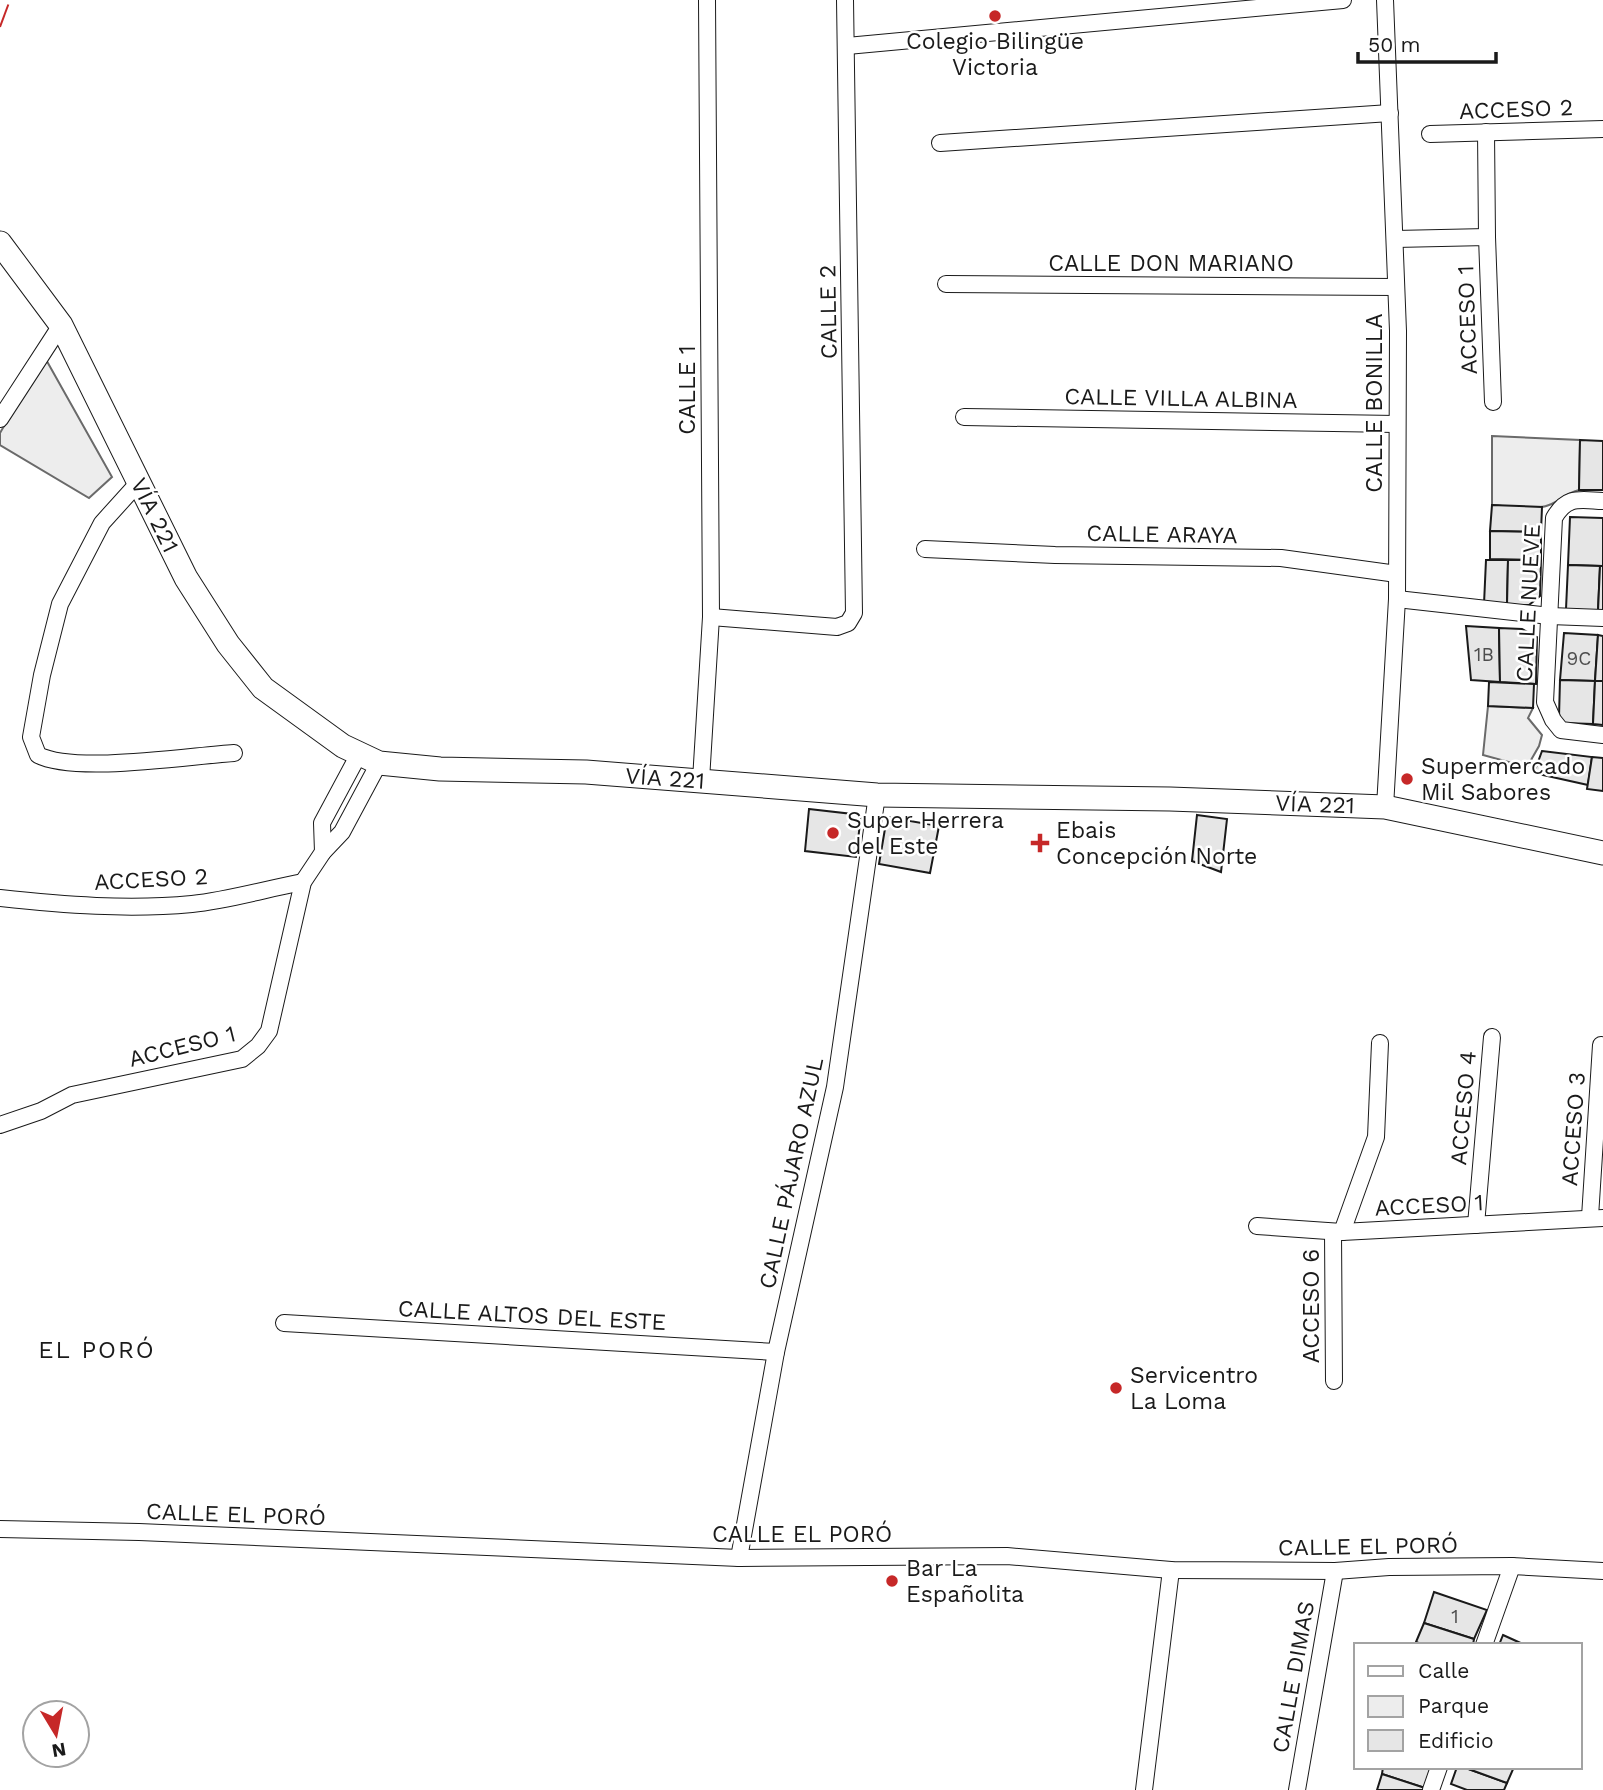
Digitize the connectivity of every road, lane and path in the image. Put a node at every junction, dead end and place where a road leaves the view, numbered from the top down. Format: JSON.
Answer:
{"nodes":[{"id":1,"x":707,"y":0,"type":"edge"},
{"id":2,"x":845,"y":0,"type":"edge"},
{"id":3,"x":1343,"y":0,"type":"edge"},
{"id":4,"x":1385,"y":0,"type":"edge"},
{"id":5,"x":847,"y":46,"type":"junction"},
{"id":6,"x":1390,"y":113,"type":"junction"},
{"id":7,"x":1603,"y":129,"type":"edge"},
{"id":8,"x":1486,"y":132,"type":"junction"},
{"id":9,"x":1430,"y":134,"type":"dead end"},
{"id":10,"x":940,"y":143,"type":"dead end"},
{"id":11,"x":1488,"y":237,"type":"junction"},
{"id":12,"x":1395,"y":239,"type":"junction"},
{"id":13,"x":0,"y":243,"type":"edge"},
{"id":14,"x":946,"y":284,"type":"dead end"},
{"id":15,"x":1396,"y":287,"type":"junction"},
{"id":16,"x":61,"y":326,"type":"junction"},
{"id":17,"x":1493,"y":402,"type":"dead end"},
{"id":18,"x":964,"y":417,"type":"dead end"},
{"id":19,"x":0,"y":419,"type":"edge"},
{"id":20,"x":1396,"y":424,"type":"junction"},
{"id":21,"x":139,"y":482,"type":"junction"},
{"id":22,"x":1603,"y":501,"type":"edge"},
{"id":23,"x":925,"y":549,"type":"dead end"},
{"id":24,"x":1397,"y":573,"type":"junction"},
{"id":25,"x":1397,"y":599,"type":"junction"},
{"id":26,"x":1550,"y":616,"type":"junction"},
{"id":27,"x":712,"y":617,"type":"junction"},
{"id":28,"x":1603,"y":618,"type":"edge"},
{"id":29,"x":1603,"y":735,"type":"edge"},
{"id":30,"x":234,"y":754,"type":"dead end"},
{"id":31,"x":369,"y":758,"type":"junction"},
{"id":32,"x":701,"y":780,"type":"junction"},
{"id":33,"x":877,"y":795,"type":"junction"},
{"id":34,"x":1385,"y":807,"type":"junction"},
{"id":35,"x":1603,"y":853,"type":"edge"},
{"id":36,"x":303,"y":882,"type":"junction"},
{"id":37,"x":0,"y":898,"type":"edge"},
{"id":38,"x":1492,"y":1037,"type":"dead end"},
{"id":39,"x":1380,"y":1043,"type":"dead end"},
{"id":40,"x":1601,"y":1045,"type":"dead end"},
{"id":41,"x":0,"y":1125,"type":"edge"},
{"id":42,"x":1596,"y":1217,"type":"edge"},
{"id":43,"x":1476,"y":1225,"type":"junction"},
{"id":44,"x":1257,"y":1226,"type":"dead end"},
{"id":45,"x":1337,"y":1232,"type":"junction"},
{"id":46,"x":284,"y":1323,"type":"dead end"},
{"id":47,"x":776,"y":1352,"type":"junction"},
{"id":48,"x":1334,"y":1381,"type":"dead end"},
{"id":49,"x":0,"y":1529,"type":"edge"},
{"id":50,"x":739,"y":1558,"type":"junction"},
{"id":51,"x":1512,"y":1566,"type":"junction"},
{"id":52,"x":1171,"y":1570,"type":"junction"},
{"id":53,"x":1335,"y":1571,"type":"junction"},
{"id":54,"x":1603,"y":1571,"type":"edge"},
{"id":55,"x":1484,"y":1643,"type":"edge"},
{"id":56,"x":1438,"y":1769,"type":"edge"},
{"id":57,"x":1144,"y":1790,"type":"edge"},
{"id":58,"x":1297,"y":1790,"type":"edge"},
{"id":59,"x":1431,"y":1790,"type":"edge"}],
"edges":[{"from":1,"to":27,"type":"street","name":"CALLE 1"},
{"from":2,"to":5,"type":"street","name":"CALLE 2"},
{"from":3,"to":5,"type":"street"},
{"from":4,"to":6,"type":"street","name":"CALLE BONILLA"},
{"from":5,"to":27,"type":"street","name":"CALLE 2"},
{"from":6,"to":10,"type":"street"},
{"from":6,"to":12,"type":"street","name":"CALLE BONILLA"},
{"from":7,"to":8,"type":"street","name":"ACCESO 2"},
{"from":8,"to":9,"type":"street","name":"ACCESO 2"},
{"from":8,"to":11,"type":"street","name":"ACCESO 1"},
{"from":11,"to":12,"type":"street","name":"ACCESO 1"},
{"from":11,"to":17,"type":"street","name":"ACCESO 1"},
{"from":12,"to":15,"type":"street","name":"CALLE BONILLA"},
{"from":13,"to":16,"type":"main road","name":"VÍA 221"},
{"from":14,"to":15,"type":"street","name":"CALLE DON MARIANO"},
{"from":15,"to":20,"type":"street","name":"CALLE BONILLA"},
{"from":16,"to":19,"type":"street"},
{"from":16,"to":21,"type":"main road","name":"VÍA 221"},
{"from":18,"to":20,"type":"street","name":"CALLE VILLA ALBINA"},
{"from":20,"to":24,"type":"street","name":"CALLE BONILLA"},
{"from":21,"to":30,"type":"street"},
{"from":21,"to":31,"type":"main road","name":"VÍA 221"},
{"from":22,"to":26,"type":"street","name":"CALLE NUEVE"},
{"from":23,"to":24,"type":"street","name":"CALLE ARAYA"},
{"from":24,"to":25,"type":"street","name":"CALLE BONILLA"},
{"from":25,"to":26,"type":"street"},
{"from":25,"to":34,"type":"street","name":"CALLE BONILLA"},
{"from":26,"to":28,"type":"street"},
{"from":26,"to":29,"type":"street","name":"CALLE NUEVE"},
{"from":27,"to":32,"type":"street","name":"CALLE 1"},
{"from":31,"to":32,"type":"main road","name":"VÍA 221"},
{"from":31,"to":36,"type":"street","name":"ACCESO 1"},
{"from":32,"to":33,"type":"main road","name":"VÍA 221"},
{"from":33,"to":34,"type":"main road","name":"VÍA 221"},
{"from":33,"to":47,"type":"street","name":"CALLE PÁJARO AZUL"},
{"from":34,"to":35,"type":"main road","name":"VÍA 221"},
{"from":36,"to":37,"type":"street","name":"ACCESO 2"},
{"from":36,"to":41,"type":"street","name":"ACCESO 1"},
{"from":38,"to":43,"type":"street","name":"ACCESO 4"},
{"from":39,"to":45,"type":"street"},
{"from":40,"to":42,"type":"street","name":"ACCESO 3"},
{"from":42,"to":43,"type":"street","name":"ACCESO 1"},
{"from":43,"to":45,"type":"street","name":"ACCESO 1"},
{"from":44,"to":45,"type":"street","name":"ACCESO 1"},
{"from":45,"to":48,"type":"street","name":"ACCESO 6"},
{"from":46,"to":47,"type":"street","name":"CALLE ALTOS DEL ESTE"},
{"from":47,"to":50,"type":"street","name":"CALLE PÁJARO AZUL"},
{"from":49,"to":50,"type":"street","name":"CALLE EL PORÓ"},
{"from":50,"to":52,"type":"street","name":"CALLE EL PORÓ"},
{"from":51,"to":53,"type":"street","name":"CALLE EL PORÓ"},
{"from":51,"to":54,"type":"street","name":"CALLE EL PORÓ"},
{"from":51,"to":55,"type":"street"},
{"from":52,"to":53,"type":"street","name":"CALLE EL PORÓ"},
{"from":52,"to":57,"type":"street"},
{"from":53,"to":58,"type":"street","name":"CALLE DIMAS"},
{"from":56,"to":59,"type":"street"}]}
